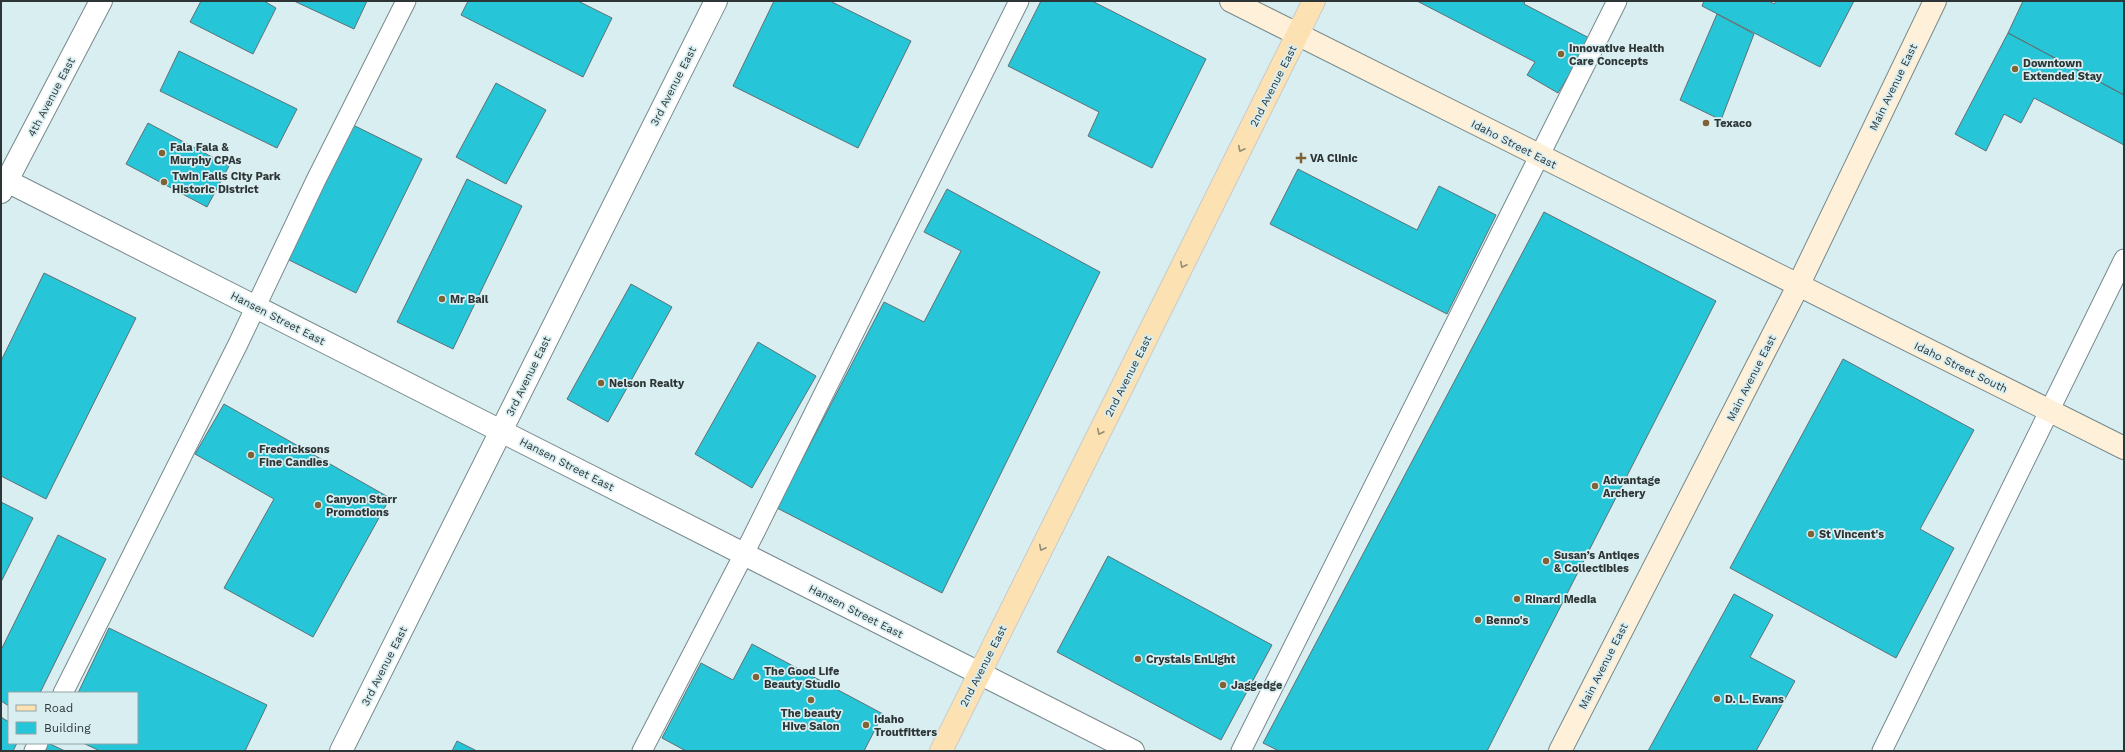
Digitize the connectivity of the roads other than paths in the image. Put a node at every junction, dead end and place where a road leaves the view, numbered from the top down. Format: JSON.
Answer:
{"nodes":[{"id":1,"x":101,"y":1,"type":"edge"},
{"id":2,"x":406,"y":1,"type":"edge"},
{"id":3,"x":716,"y":1,"type":"edge"},
{"id":4,"x":1019,"y":1,"type":"edge"},
{"id":5,"x":1231,"y":1,"type":"edge"},
{"id":6,"x":1314,"y":1,"type":"edge"},
{"id":7,"x":1617,"y":1,"type":"edge"},
{"id":8,"x":1935,"y":1,"type":"edge"},
{"id":9,"x":1298,"y":35,"type":"junction"},
{"id":10,"x":1539,"y":156,"type":"junction"},
{"id":11,"x":3,"y":184,"type":"edge"},
{"id":12,"x":2124,"y":259,"type":"edge"},
{"id":13,"x":1798,"y":286,"type":"junction"},
{"id":14,"x":256,"y":307,"type":"junction"},
{"id":15,"x":2050,"y":411,"type":"junction"},
{"id":16,"x":501,"y":431,"type":"junction"},
{"id":17,"x":2124,"y":448,"type":"edge"},
{"id":18,"x":744,"y":554,"type":"junction"},
{"id":19,"x":979,"y":673,"type":"junction"},
{"id":20,"x":64,"y":692,"type":"edge"},
{"id":21,"x":341,"y":751,"type":"edge"},
{"id":22,"x":642,"y":751,"type":"edge"},
{"id":23,"x":940,"y":751,"type":"edge"},
{"id":24,"x":1133,"y":751,"type":"edge"},
{"id":25,"x":1241,"y":751,"type":"edge"},
{"id":26,"x":1560,"y":751,"type":"edge"},
{"id":27,"x":1882,"y":751,"type":"edge"}],
"edges":[{"from":1,"to":11,"type":"street","name":"4th Avenue East"},
{"from":2,"to":14,"type":"lane"},
{"from":3,"to":16,"type":"street","name":"3rd Avenue East"},
{"from":4,"to":18,"type":"lane"},
{"from":5,"to":9,"type":"street","name":"Idaho Street East"},
{"from":6,"to":9,"type":"main road","name":"2nd Avenue East"},
{"from":7,"to":10,"type":"lane"},
{"from":8,"to":13,"type":"street","name":"Main Avenue East"},
{"from":9,"to":10,"type":"street","name":"Idaho Street East"},
{"from":9,"to":19,"type":"main road","name":"2nd Avenue East","one_way":true},
{"from":10,"to":13,"type":"street","name":"Idaho Street East"},
{"from":10,"to":25,"type":"lane"},
{"from":11,"to":14,"type":"street","name":"Hansen Street East"},
{"from":12,"to":15,"type":"lane"},
{"from":13,"to":15,"type":"street","name":"Idaho Street South"},
{"from":13,"to":26,"type":"street","name":"Main Avenue East"},
{"from":14,"to":16,"type":"street","name":"Hansen Street East"},
{"from":14,"to":20,"type":"lane"},
{"from":15,"to":17,"type":"street","name":"Idaho Street South"},
{"from":15,"to":27,"type":"lane"},
{"from":16,"to":18,"type":"street","name":"Hansen Street East"},
{"from":16,"to":21,"type":"street","name":"3rd Avenue East"},
{"from":18,"to":19,"type":"street","name":"Hansen Street East"},
{"from":18,"to":22,"type":"lane"},
{"from":19,"to":23,"type":"main road","name":"2nd Avenue East"},
{"from":19,"to":24,"type":"street","name":"Hansen Street East"}]}
